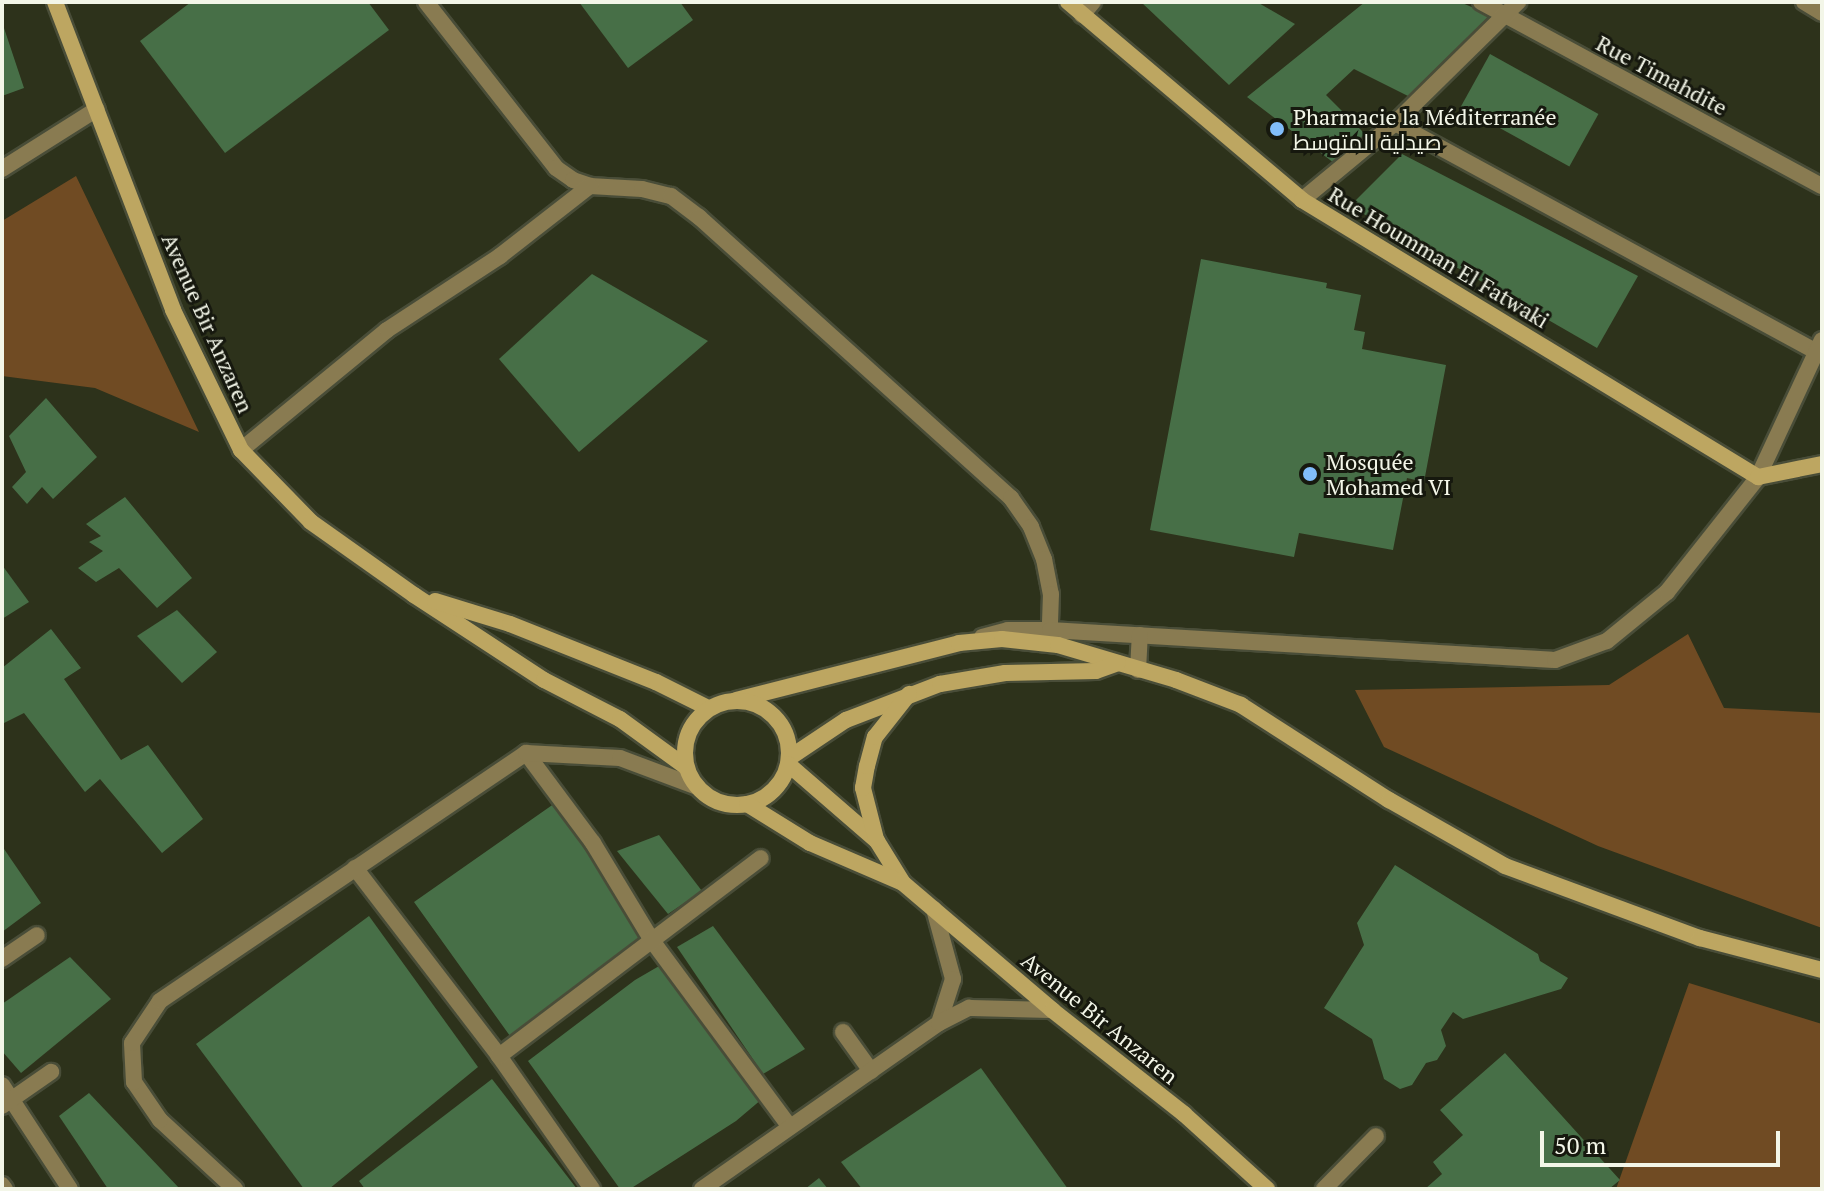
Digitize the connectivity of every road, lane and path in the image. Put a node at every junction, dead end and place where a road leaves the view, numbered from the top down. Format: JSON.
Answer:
{"nodes":[{"id":1,"x":55,"y":2,"type":"edge"},
{"id":2,"x":426,"y":2,"type":"edge"},
{"id":3,"x":1068,"y":2,"type":"edge"},
{"id":4,"x":1481,"y":2,"type":"edge"},
{"id":5,"x":1518,"y":2,"type":"edge"},
{"id":6,"x":1804,"y":2,"type":"edge"},
{"id":7,"x":1087,"y":9,"type":"edge"},
{"id":8,"x":1822,"y":13,"type":"edge"},
{"id":9,"x":1507,"y":16,"type":"junction"},
{"id":10,"x":97,"y":109,"type":"junction"},
{"id":11,"x":1395,"y":123,"type":"junction"},
{"id":12,"x":2,"y":169,"type":"edge"},
{"id":13,"x":590,"y":186,"type":"junction"},
{"id":14,"x":1822,"y":186,"type":"edge"},
{"id":15,"x":1302,"y":200,"type":"junction"},
{"id":16,"x":1819,"y":346,"type":"edge"},
{"id":17,"x":241,"y":450,"type":"junction"},
{"id":18,"x":1822,"y":464,"type":"edge"},
{"id":19,"x":1758,"y":477,"type":"junction"},
{"id":20,"x":414,"y":595,"type":"junction"},
{"id":21,"x":1050,"y":630,"type":"junction"},
{"id":22,"x":1140,"y":635,"type":"junction"},
{"id":23,"x":974,"y":641,"type":"junction"},
{"id":24,"x":1118,"y":663,"type":"junction"},
{"id":25,"x":1138,"y":670,"type":"junction"},
{"id":26,"x":909,"y":694,"type":"junction"},
{"id":27,"x":736,"y":700,"type":"junction"},
{"id":28,"x":708,"y":708,"type":"junction"},
{"id":29,"x":526,"y":753,"type":"junction"},
{"id":30,"x":789,"y":761,"type":"junction"},
{"id":31,"x":686,"y":767,"type":"junction"},
{"id":32,"x":697,"y":787,"type":"junction"},
{"id":33,"x":747,"y":804,"type":"junction"},
{"id":34,"x":877,"y":841,"type":"junction"},
{"id":35,"x":761,"y":858,"type":"dead end"},
{"id":36,"x":355,"y":868,"type":"junction"},
{"id":37,"x":903,"y":883,"type":"junction"},
{"id":38,"x":934,"y":909,"type":"junction"},
{"id":39,"x":37,"y":935,"type":"dead end"},
{"id":40,"x":653,"y":942,"type":"junction"},
{"id":41,"x":2,"y":959,"type":"edge"},
{"id":42,"x":1822,"y":970,"type":"edge"},
{"id":43,"x":1052,"y":1010,"type":"junction"},
{"id":44,"x":939,"y":1023,"type":"junction"},
{"id":45,"x":843,"y":1032,"type":"dead end"},
{"id":46,"x":499,"y":1056,"type":"junction"},
{"id":47,"x":871,"y":1071,"type":"junction"},
{"id":48,"x":51,"y":1072,"type":"dead end"},
{"id":49,"x":5,"y":1097,"type":"edge"},
{"id":50,"x":790,"y":1127,"type":"junction"},
{"id":51,"x":1376,"y":1136,"type":"dead end"},
{"id":52,"x":70,"y":1189,"type":"edge"},
{"id":53,"x":235,"y":1189,"type":"edge"},
{"id":54,"x":592,"y":1189,"type":"edge"},
{"id":55,"x":702,"y":1189,"type":"edge"},
{"id":56,"x":1267,"y":1189,"type":"edge"},
{"id":57,"x":1324,"y":1189,"type":"edge"}],
"edges":[{"from":1,"to":10,"type":"street","name":"Avenue Bir Anzaren"},
{"from":2,"to":13,"type":"street"},
{"from":3,"to":7,"type":"street","name":"Rue Houmman El Fatwaki"},
{"from":4,"to":9,"type":"street","name":"Rue Timahdite"},
{"from":5,"to":9,"type":"street"},
{"from":6,"to":8,"type":"street"},
{"from":7,"to":15,"type":"street","name":"Rue Houmman El Fatwaki"},
{"from":9,"to":11,"type":"street"},
{"from":9,"to":14,"type":"street","name":"Rue Timahdite"},
{"from":10,"to":12,"type":"street"},
{"from":10,"to":17,"type":"street","name":"Avenue Bir Anzaren"},
{"from":11,"to":15,"type":"street"},
{"from":11,"to":16,"type":"street"},
{"from":13,"to":17,"type":"street"},
{"from":13,"to":21,"type":"street"},
{"from":15,"to":19,"type":"street","name":"Rue Houmman El Fatwaki"},
{"from":16,"to":19,"type":"street"},
{"from":17,"to":20,"type":"street","name":"Avenue Bir Anzaren"},
{"from":18,"to":19,"type":"street"},
{"from":19,"to":22,"type":"street"},
{"from":20,"to":28,"type":"street","name":"Avenue Bir Anzaren"},
{"from":20,"to":31,"type":"street","name":"Avenue Bir Anzaren"},
{"from":21,"to":22,"type":"street"},
{"from":21,"to":23,"type":"street"},
{"from":22,"to":25,"type":"street"},
{"from":23,"to":24,"type":"street"},
{"from":23,"to":27,"type":"street"},
{"from":24,"to":25,"type":"street"},
{"from":24,"to":26,"type":"street"},
{"from":25,"to":42,"type":"street"},
{"from":26,"to":30,"type":"street"},
{"from":26,"to":34,"type":"street"},
{"from":27,"to":28,"type":"street"},
{"from":27,"to":30,"type":"street"},
{"from":28,"to":31,"type":"street"},
{"from":29,"to":32,"type":"street"},
{"from":29,"to":36,"type":"street"},
{"from":29,"to":40,"type":"street"},
{"from":30,"to":33,"type":"street"},
{"from":30,"to":34,"type":"street","name":"Avenue Bir Anzaren"},
{"from":31,"to":32,"type":"street"},
{"from":32,"to":33,"type":"street"},
{"from":33,"to":37,"type":"street","name":"Avenue Bir Anzaren"},
{"from":34,"to":37,"type":"street","name":"Avenue Bir Anzaren"},
{"from":35,"to":40,"type":"street"},
{"from":36,"to":46,"type":"street"},
{"from":36,"to":53,"type":"street"},
{"from":37,"to":38,"type":"street","name":"Avenue Bir Anzaren"},
{"from":38,"to":43,"type":"street","name":"Avenue Bir Anzaren"},
{"from":38,"to":44,"type":"street"},
{"from":39,"to":41,"type":"street"},
{"from":40,"to":46,"type":"street"},
{"from":40,"to":50,"type":"street"},
{"from":43,"to":44,"type":"street"},
{"from":43,"to":56,"type":"street","name":"Avenue Bir Anzaren"},
{"from":44,"to":47,"type":"street"},
{"from":45,"to":47,"type":"street"},
{"from":46,"to":54,"type":"street"},
{"from":47,"to":50,"type":"street"},
{"from":48,"to":49,"type":"street"},
{"from":49,"to":52,"type":"street"},
{"from":50,"to":55,"type":"street"},
{"from":51,"to":57,"type":"street"}]}
